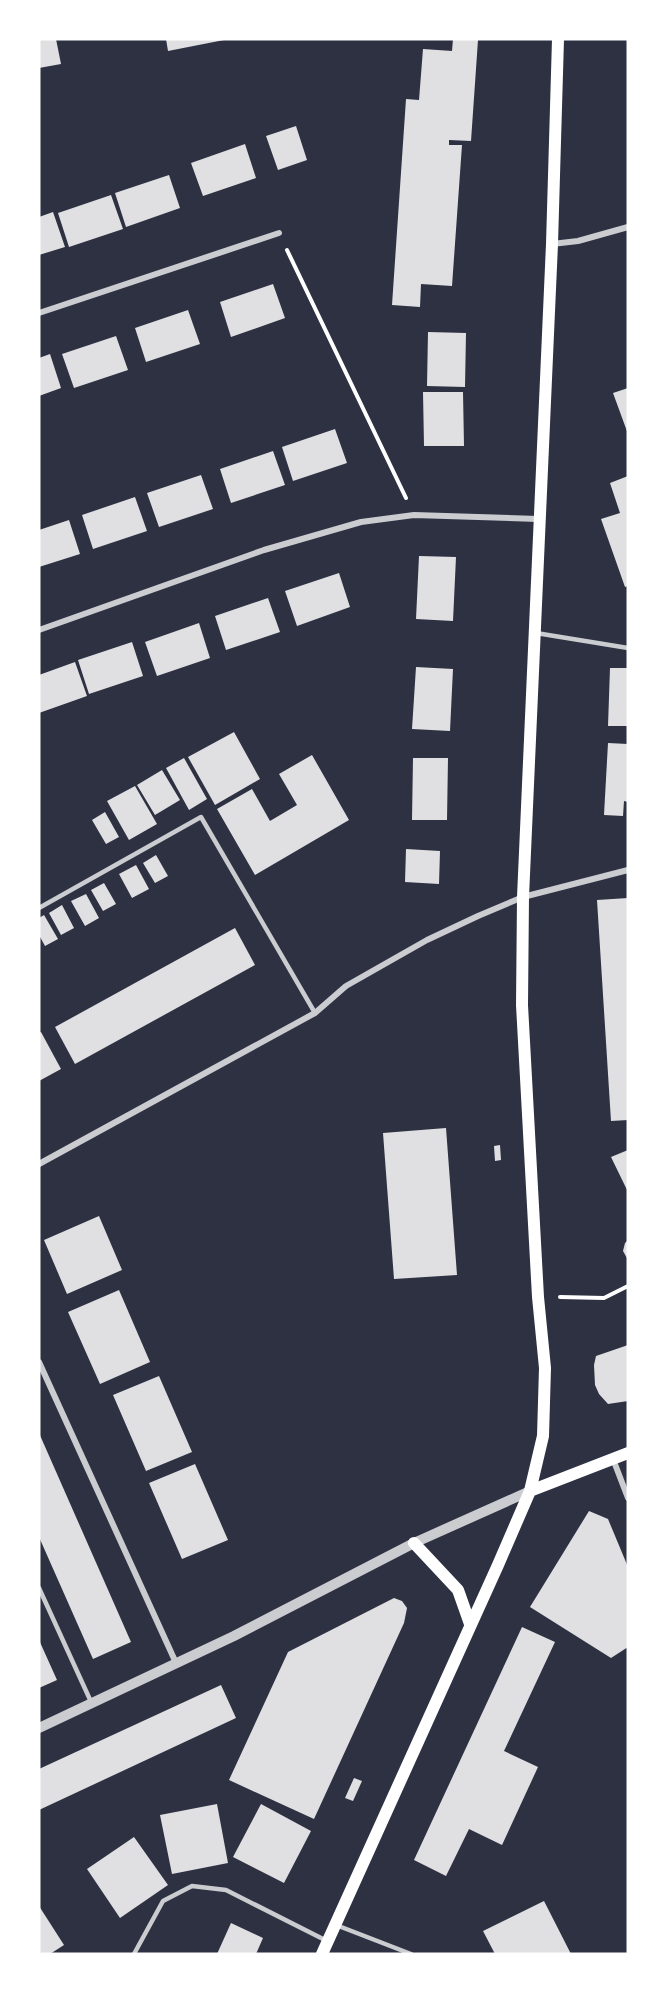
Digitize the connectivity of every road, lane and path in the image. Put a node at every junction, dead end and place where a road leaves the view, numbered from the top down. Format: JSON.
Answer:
{"nodes":[{"id":1,"x":558,"y":39,"type":"edge"},
{"id":2,"x":628,"y":227,"type":"edge"},
{"id":3,"x":279,"y":233,"type":"joint"},
{"id":4,"x":552,"y":244,"type":"junction"},
{"id":5,"x":39,"y":313,"type":"edge"},
{"id":6,"x":414,"y":515,"type":"junction"},
{"id":7,"x":538,"y":519,"type":"junction"},
{"id":8,"x":39,"y":630,"type":"edge"},
{"id":9,"x":533,"y":632,"type":"junction"},
{"id":10,"x":628,"y":648,"type":"edge"},
{"id":11,"x":628,"y":870,"type":"edge"},
{"id":12,"x":523,"y":897,"type":"junction"},
{"id":13,"x":39,"y":908,"type":"edge"},
{"id":14,"x":315,"y":1013,"type":"junction"},
{"id":15,"x":39,"y":1164,"type":"edge"},
{"id":16,"x":628,"y":1286,"type":"edge"},
{"id":17,"x":538,"y":1297,"type":"junction"},
{"id":18,"x":39,"y":1362,"type":"edge"},
{"id":19,"x":628,"y":1453,"type":"edge"},
{"id":20,"x":613,"y":1458,"type":"junction"},
{"id":21,"x":530,"y":1491,"type":"junction"},
{"id":22,"x":628,"y":1498,"type":"edge"},
{"id":23,"x":414,"y":1543,"type":"junction"},
{"id":24,"x":39,"y":1588,"type":"edge"},
{"id":25,"x":470,"y":1624,"type":"junction"},
{"id":26,"x":176,"y":1663,"type":"junction"},
{"id":27,"x":92,"y":1704,"type":"junction"},
{"id":28,"x":39,"y":1728,"type":"edge"},
{"id":29,"x":336,"y":1925,"type":"junction"},
{"id":30,"x":327,"y":1941,"type":"junction"},
{"id":31,"x":134,"y":1954,"type":"edge"},
{"id":32,"x":322,"y":1954,"type":"edge"},
{"id":33,"x":411,"y":1954,"type":"edge"}],
"edges":[{"from":1,"to":4,"type":"main road"},
{"from":2,"to":4,"type":"street"},
{"from":3,"to":5,"type":"street"},
{"from":3,"to":6,"type":"path"},
{"from":4,"to":7,"type":"main road"},
{"from":6,"to":7,"type":"street"},
{"from":6,"to":8,"type":"street"},
{"from":7,"to":9,"type":"main road"},
{"from":9,"to":10,"type":"lane"},
{"from":9,"to":12,"type":"main road"},
{"from":11,"to":12,"type":"street"},
{"from":12,"to":14,"type":"street"},
{"from":12,"to":17,"type":"main road"},
{"from":13,"to":14,"type":"lane"},
{"from":14,"to":15,"type":"street"},
{"from":16,"to":17,"type":"path"},
{"from":17,"to":21,"type":"main road"},
{"from":18,"to":26,"type":"street"},
{"from":19,"to":20,"type":"main road"},
{"from":20,"to":21,"type":"main road"},
{"from":20,"to":22,"type":"street"},
{"from":21,"to":23,"type":"street"},
{"from":21,"to":25,"type":"main road"},
{"from":23,"to":25,"type":"main road"},
{"from":23,"to":26,"type":"street"},
{"from":24,"to":27,"type":"lane"},
{"from":25,"to":29,"type":"main road"},
{"from":26,"to":27,"type":"street"},
{"from":27,"to":28,"type":"street"},
{"from":29,"to":30,"type":"main road"},
{"from":29,"to":33,"type":"lane"},
{"from":30,"to":31,"type":"lane"},
{"from":30,"to":32,"type":"main road"}]}
